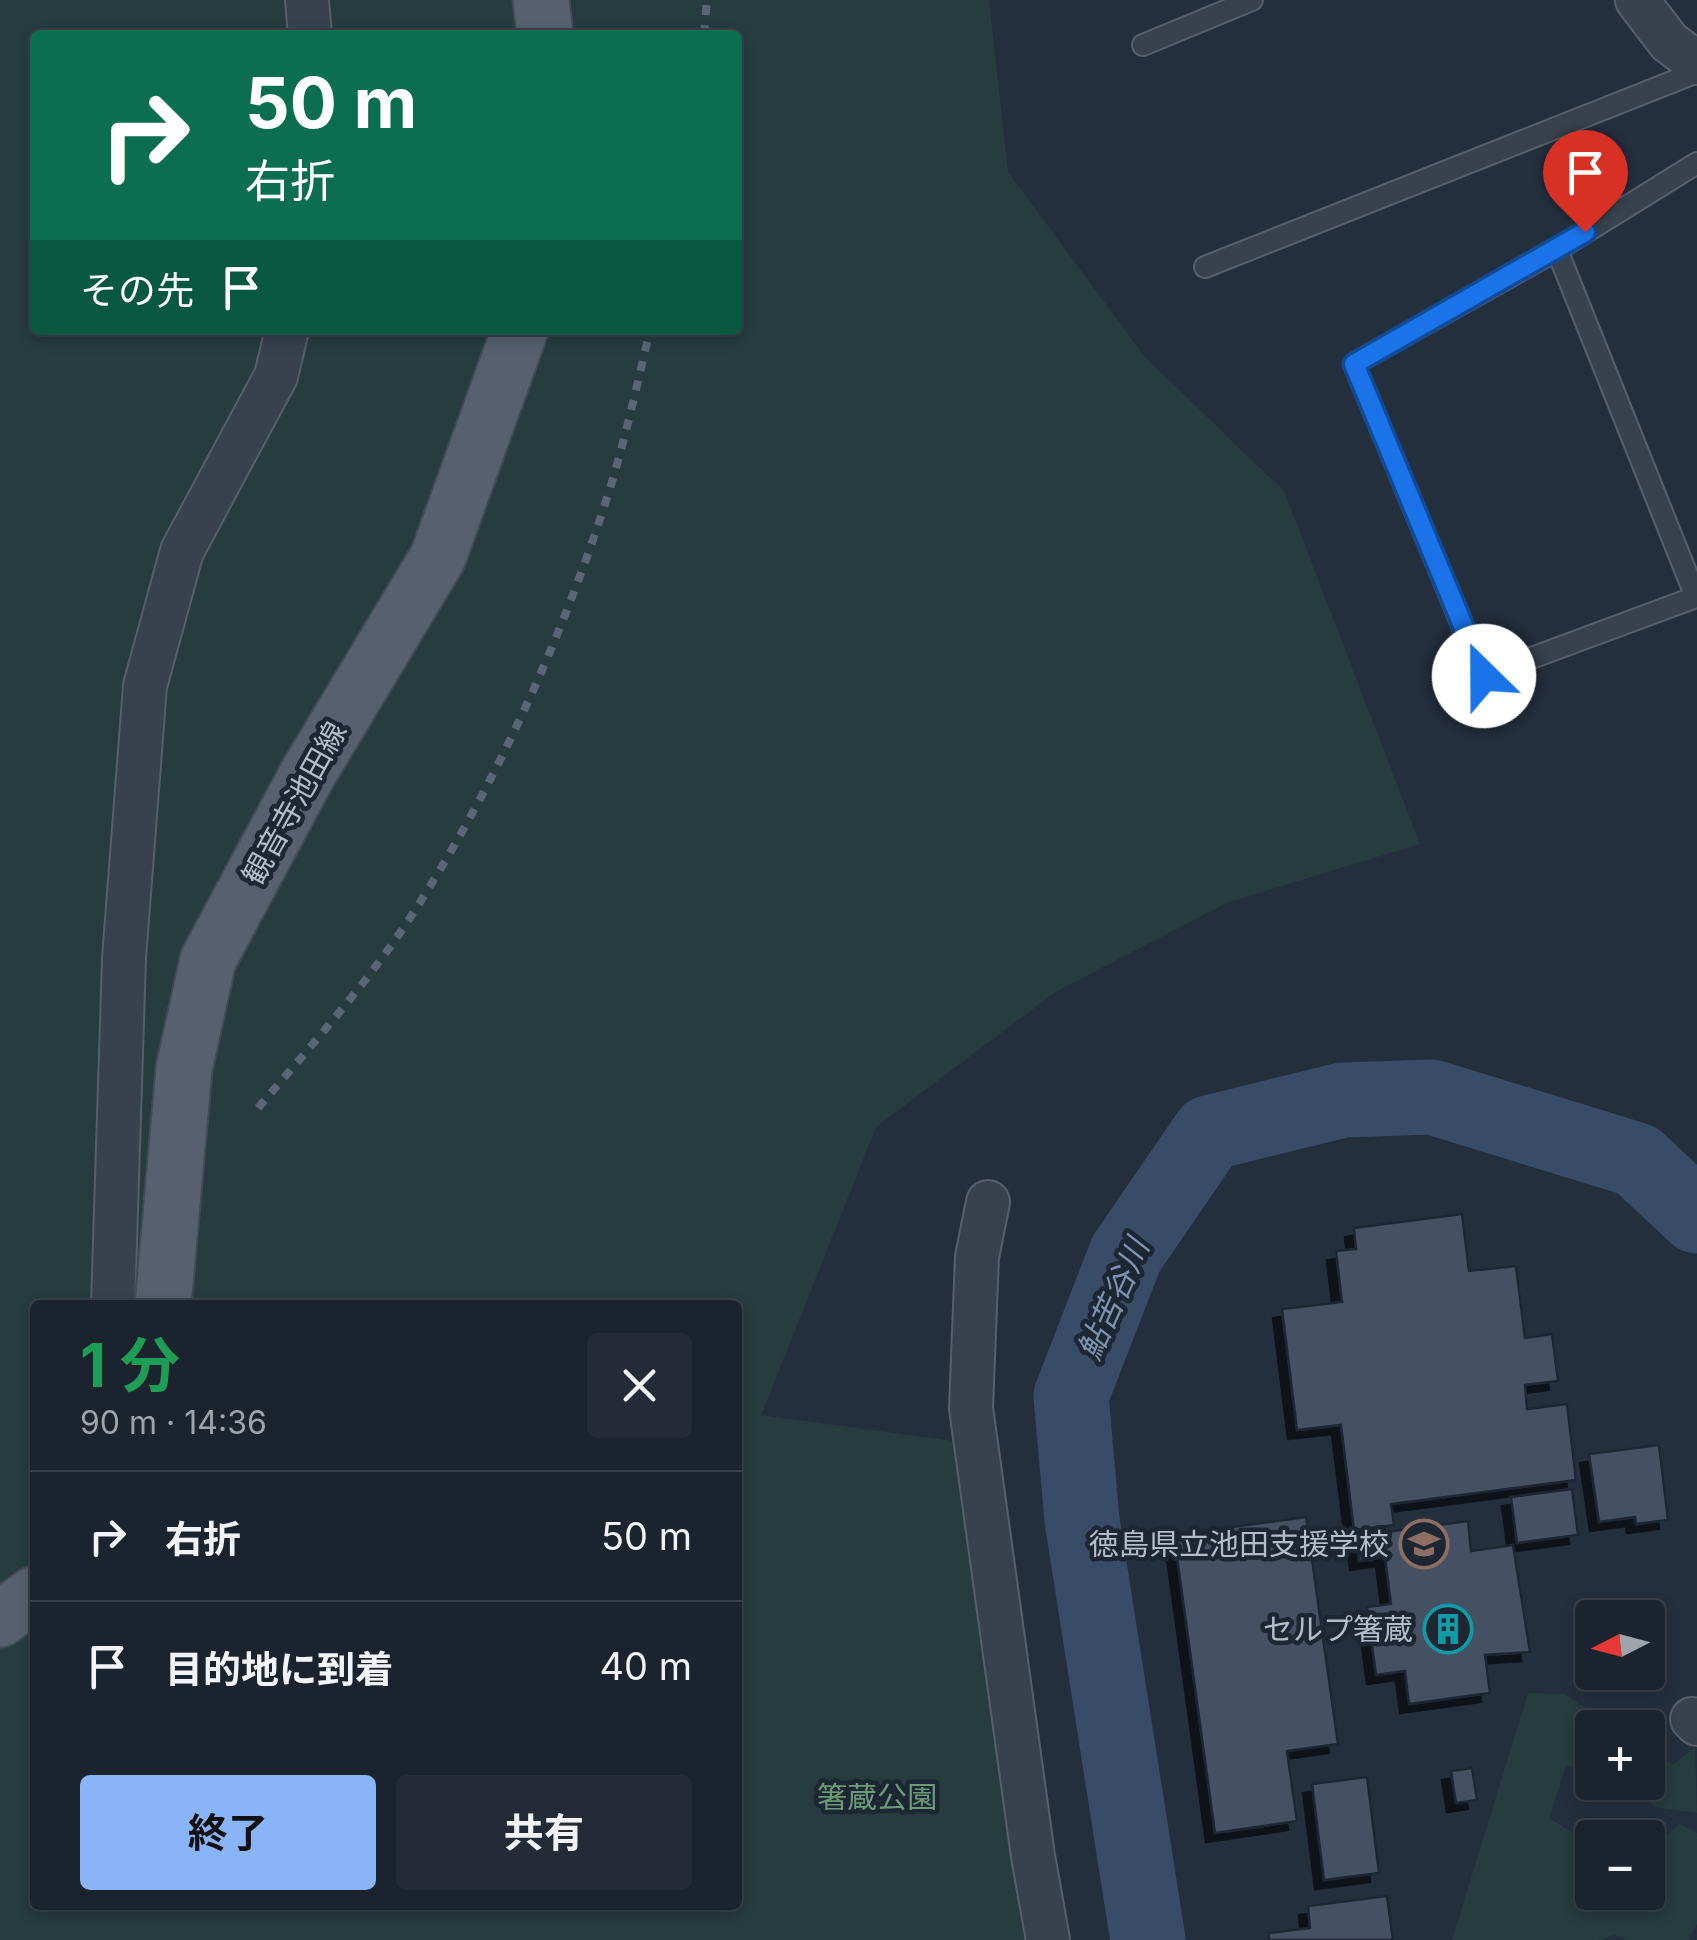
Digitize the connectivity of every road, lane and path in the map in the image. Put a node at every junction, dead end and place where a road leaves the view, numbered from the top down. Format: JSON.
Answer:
{"nodes":[{"id":1,"x":307,"y":0,"type":"edge"},
{"id":2,"x":541,"y":0,"type":"edge"},
{"id":3,"x":1252,"y":0,"type":"edge"},
{"id":4,"x":1637,"y":0,"type":"edge"},
{"id":5,"x":310,"y":30,"type":"edge"},
{"id":6,"x":544,"y":30,"type":"edge"},
{"id":7,"x":1142,"y":46,"type":"dead end"},
{"id":8,"x":1697,"y":62,"type":"edge"},
{"id":9,"x":1697,"y":72,"type":"edge"},
{"id":10,"x":1697,"y":163,"type":"edge"},
{"id":11,"x":1557,"y":250,"type":"junction"},
{"id":12,"x":1205,"y":268,"type":"dead end"},
{"id":13,"x":285,"y":335,"type":"edge"},
{"id":14,"x":518,"y":335,"type":"edge"},
{"id":15,"x":988,"y":1202,"type":"dead end"},
{"id":16,"x":113,"y":1300,"type":"edge"},
{"id":17,"x":163,"y":1300,"type":"edge"},
{"id":18,"x":30,"y":1598,"type":"edge"},
{"id":19,"x":0,"y":1620,"type":"edge"},
{"id":20,"x":1048,"y":1940,"type":"edge"}],
"edges":[{"from":1,"to":5,"type":"street"},
{"from":2,"to":6,"type":"main road"},
{"from":3,"to":7,"type":"lane"},
{"from":4,"to":8,"type":"street"},
{"from":9,"to":12,"type":"lane"},
{"from":10,"to":11,"type":"lane"},
{"from":11,"to":11,"type":"lane"},
{"from":13,"to":16,"type":"street"},
{"from":14,"to":17,"type":"main road","name":"観音寺池田線"},
{"from":15,"to":20,"type":"street"},
{"from":18,"to":19,"type":"main road"}]}
